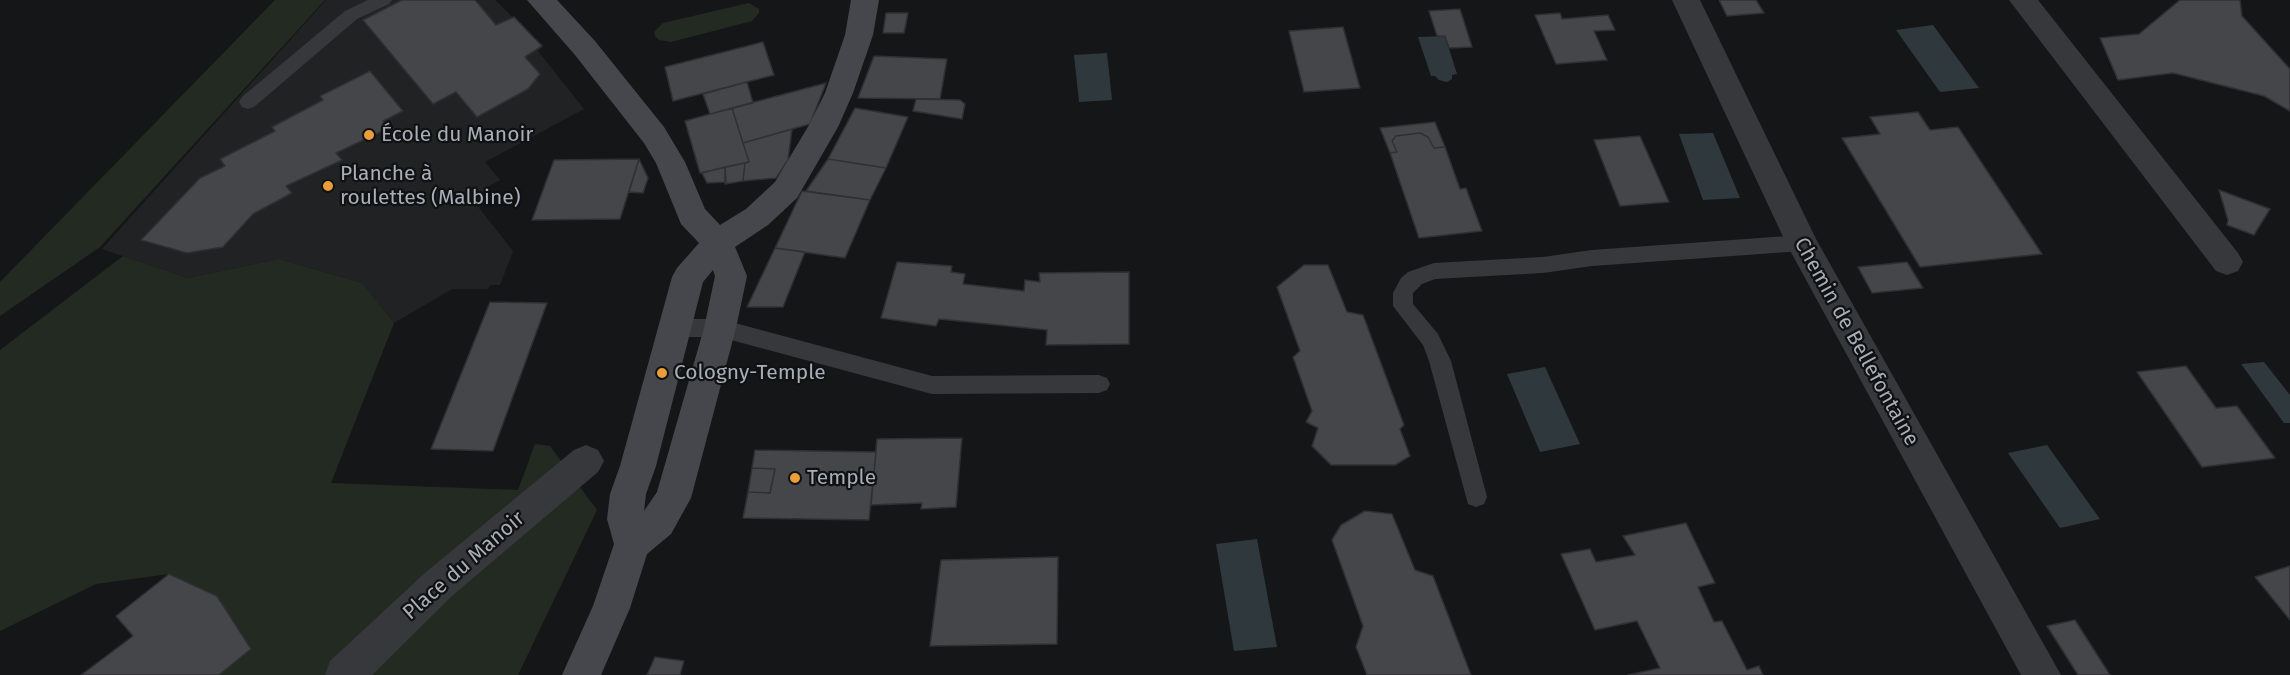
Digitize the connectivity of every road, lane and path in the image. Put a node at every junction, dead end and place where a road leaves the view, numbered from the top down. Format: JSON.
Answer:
{"nodes":[{"id":1,"x":383,"y":0,"type":"edge"},
{"id":2,"x":541,"y":0,"type":"edge"},
{"id":3,"x":865,"y":0,"type":"edge"},
{"id":4,"x":1686,"y":0,"type":"edge"},
{"id":5,"x":2023,"y":0,"type":"edge"},
{"id":6,"x":248,"y":102,"type":"dead end"},
{"id":7,"x":718,"y":242,"type":"junction"},
{"id":8,"x":1802,"y":243,"type":"junction"},
{"id":9,"x":2227,"y":262,"type":"dead end"},
{"id":10,"x":674,"y":328,"type":"junction"},
{"id":11,"x":720,"y":328,"type":"junction"},
{"id":12,"x":1099,"y":384,"type":"dead end"},
{"id":13,"x":586,"y":461,"type":"dead end"},
{"id":14,"x":638,"y":466,"type":"junction"},
{"id":15,"x":681,"y":466,"type":"junction"},
{"id":16,"x":1476,"y":497,"type":"dead end"},
{"id":17,"x":632,"y":544,"type":"junction"},
{"id":18,"x":344,"y":675,"type":"edge"},
{"id":19,"x":581,"y":675,"type":"edge"},
{"id":20,"x":2042,"y":675,"type":"edge"}],
"edges":[{"from":1,"to":6,"type":"lane"},
{"from":2,"to":7,"type":"street"},
{"from":3,"to":7,"type":"street"},
{"from":4,"to":8,"type":"street","name":"Chemin de Bellefontaine"},
{"from":5,"to":9,"type":"street"},
{"from":7,"to":10,"type":"street"},
{"from":7,"to":11,"type":"street"},
{"from":8,"to":16,"type":"lane"},
{"from":8,"to":20,"type":"street","name":"Chemin de Bellefontaine"},
{"from":10,"to":11,"type":"lane"},
{"from":10,"to":14,"type":"street"},
{"from":11,"to":12,"type":"lane"},
{"from":11,"to":15,"type":"street"},
{"from":13,"to":18,"type":"street","name":"Place du Manoir"},
{"from":14,"to":15,"type":"street"},
{"from":14,"to":17,"type":"street"},
{"from":15,"to":17,"type":"street"},
{"from":17,"to":19,"type":"street"}]}
